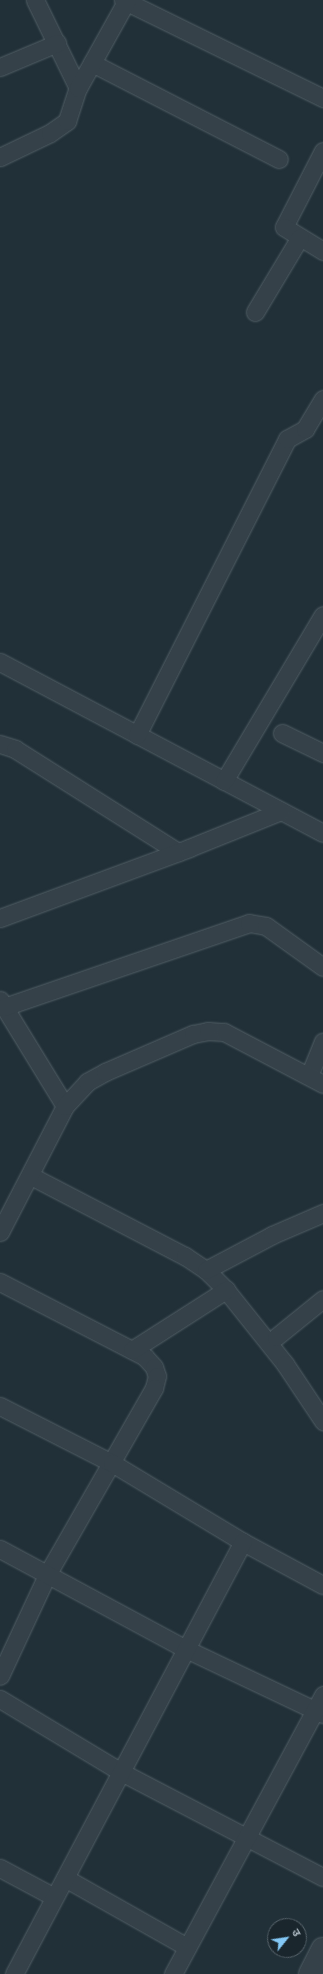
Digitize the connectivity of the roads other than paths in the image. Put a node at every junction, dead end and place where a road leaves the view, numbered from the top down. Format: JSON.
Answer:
{"nodes":[{"id":1,"x":36,"y":0,"type":"edge"},
{"id":2,"x":125,"y":1,"type":"edge"},
{"id":3,"x":56,"y":44,"type":"junction"},
{"id":4,"x":92,"y":62,"type":"junction"},
{"id":5,"x":0,"y":67,"type":"edge"},
{"id":6,"x":78,"y":88,"type":"junction"},
{"id":7,"x":323,"y":98,"type":"edge"},
{"id":8,"x":323,"y":151,"type":"edge"},
{"id":9,"x":0,"y":157,"type":"edge"},
{"id":10,"x":279,"y":159,"type":"dead end"},
{"id":11,"x":300,"y":237,"type":"junction"},
{"id":12,"x":323,"y":251,"type":"edge"},
{"id":13,"x":255,"y":312,"type":"dead end"},
{"id":14,"x":323,"y":399,"type":"edge"},
{"id":15,"x":323,"y":615,"type":"edge"},
{"id":16,"x":0,"y":662,"type":"edge"},
{"id":17,"x":282,"y":733,"type":"dead end"},
{"id":18,"x":137,"y":735,"type":"junction"},
{"id":19,"x":0,"y":744,"type":"edge"},
{"id":20,"x":323,"y":753,"type":"edge"},
{"id":21,"x":224,"y":781,"type":"junction"},
{"id":22,"x":281,"y":811,"type":"junction"},
{"id":23,"x":323,"y":833,"type":"edge"},
{"id":24,"x":178,"y":852,"type":"junction"},
{"id":25,"x":0,"y":918,"type":"edge"},
{"id":26,"x":323,"y":967,"type":"edge"},
{"id":27,"x":2,"y":1003,"type":"edge"},
{"id":28,"x":323,"y":1042,"type":"edge"},
{"id":29,"x":316,"y":1080,"type":"edge"},
{"id":30,"x":65,"y":1106,"type":"junction"},
{"id":31,"x":31,"y":1176,"type":"junction"},
{"id":32,"x":323,"y":1213,"type":"edge"},
{"id":33,"x":0,"y":1232,"type":"edge"},
{"id":34,"x":206,"y":1270,"type":"junction"},
{"id":35,"x":0,"y":1282,"type":"edge"},
{"id":36,"x":226,"y":1290,"type":"junction"},
{"id":37,"x":323,"y":1299,"type":"edge"},
{"id":38,"x":276,"y":1337,"type":"dead end"},
{"id":39,"x":132,"y":1350,"type":"junction"},
{"id":40,"x":0,"y":1406,"type":"edge"},
{"id":41,"x":323,"y":1421,"type":"edge"},
{"id":42,"x":112,"y":1463,"type":"junction"},
{"id":43,"x":243,"y":1542,"type":"junction"},
{"id":44,"x":0,"y":1549,"type":"edge"},
{"id":45,"x":47,"y":1575,"type":"junction"},
{"id":46,"x":323,"y":1585,"type":"edge"},
{"id":47,"x":186,"y":1649,"type":"junction"},
{"id":48,"x":0,"y":1676,"type":"edge"},
{"id":49,"x":323,"y":1695,"type":"edge"},
{"id":50,"x":0,"y":1699,"type":"edge"},
{"id":51,"x":319,"y":1712,"type":"edge"},
{"id":52,"x":121,"y":1772,"type":"junction"},
{"id":53,"x":245,"y":1836,"type":"junction"},
{"id":54,"x":0,"y":1868,"type":"edge"},
{"id":55,"x":323,"y":1877,"type":"edge"},
{"id":56,"x":65,"y":1878,"type":"junction"},
{"id":57,"x":54,"y":1897,"type":"junction"},
{"id":58,"x":187,"y":1947,"type":"junction"},
{"id":59,"x":323,"y":1949,"type":"edge"},
{"id":60,"x":14,"y":1974,"type":"edge"},
{"id":61,"x":172,"y":1974,"type":"edge"},
{"id":62,"x":310,"y":1974,"type":"edge"}],
"edges":[{"from":1,"to":3,"type":"street"},
{"from":2,"to":4,"type":"street"},
{"from":2,"to":7,"type":"street"},
{"from":3,"to":5,"type":"street"},
{"from":3,"to":6,"type":"street"},
{"from":4,"to":6,"type":"street"},
{"from":4,"to":10,"type":"street"},
{"from":6,"to":9,"type":"street"},
{"from":8,"to":11,"type":"street"},
{"from":11,"to":12,"type":"street"},
{"from":11,"to":13,"type":"street"},
{"from":14,"to":18,"type":"street"},
{"from":15,"to":21,"type":"street"},
{"from":16,"to":18,"type":"street"},
{"from":17,"to":20,"type":"street"},
{"from":18,"to":21,"type":"street"},
{"from":19,"to":24,"type":"street"},
{"from":21,"to":22,"type":"street"},
{"from":22,"to":23,"type":"street"},
{"from":22,"to":24,"type":"street"},
{"from":24,"to":25,"type":"street"},
{"from":26,"to":27,"type":"street"},
{"from":27,"to":30,"type":"street"},
{"from":28,"to":29,"type":"street"},
{"from":29,"to":30,"type":"street"},
{"from":30,"to":31,"type":"street"},
{"from":31,"to":33,"type":"street"},
{"from":31,"to":34,"type":"street"},
{"from":32,"to":34,"type":"street"},
{"from":34,"to":36,"type":"street"},
{"from":35,"to":39,"type":"street"},
{"from":36,"to":39,"type":"street"},
{"from":36,"to":41,"type":"street"},
{"from":37,"to":38,"type":"street"},
{"from":39,"to":42,"type":"street"},
{"from":40,"to":42,"type":"street"},
{"from":42,"to":43,"type":"street"},
{"from":42,"to":45,"type":"street"},
{"from":43,"to":46,"type":"street"},
{"from":43,"to":47,"type":"street"},
{"from":44,"to":45,"type":"street"},
{"from":45,"to":47,"type":"street"},
{"from":45,"to":48,"type":"street"},
{"from":47,"to":51,"type":"street"},
{"from":47,"to":52,"type":"street"},
{"from":49,"to":51,"type":"street"},
{"from":50,"to":52,"type":"street"},
{"from":51,"to":53,"type":"street"},
{"from":52,"to":53,"type":"street"},
{"from":52,"to":56,"type":"street"},
{"from":53,"to":55,"type":"street"},
{"from":53,"to":58,"type":"street"},
{"from":54,"to":57,"type":"street"},
{"from":56,"to":57,"type":"street"},
{"from":56,"to":58,"type":"street"},
{"from":57,"to":60,"type":"street"},
{"from":58,"to":61,"type":"street"},
{"from":59,"to":62,"type":"street"}]}
